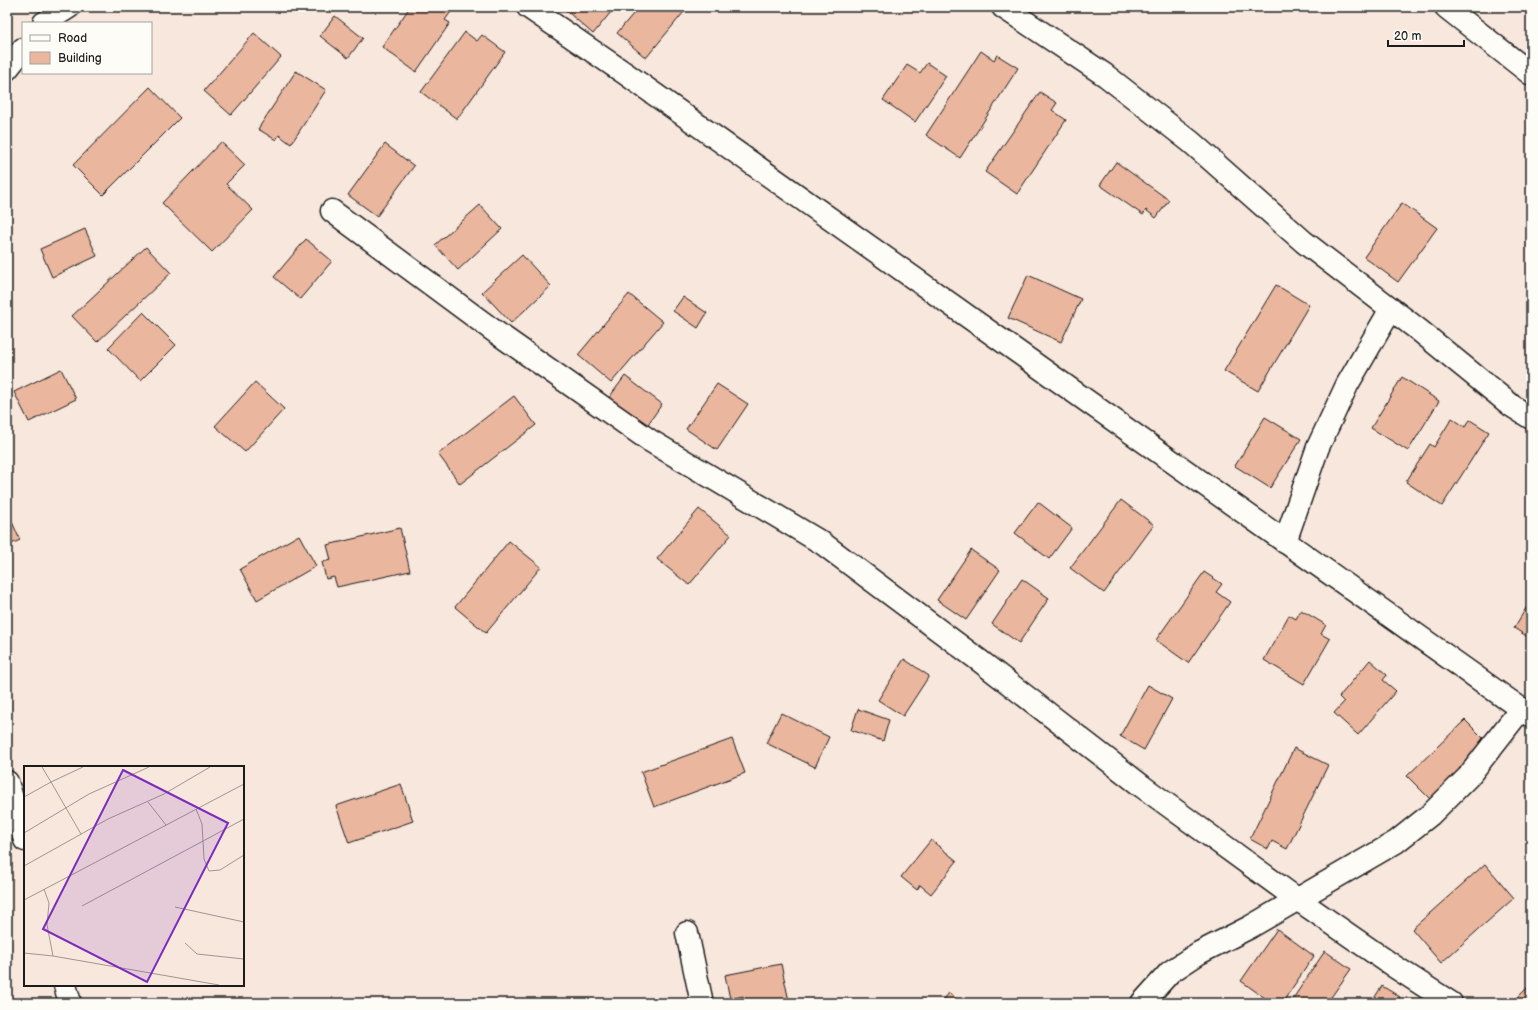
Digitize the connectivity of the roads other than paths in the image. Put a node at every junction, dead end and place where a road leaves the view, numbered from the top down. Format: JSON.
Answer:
{"nodes":[{"id":1,"x":69,"y":7,"type":"edge"},
{"id":2,"x":528,"y":7,"type":"edge"},
{"id":3,"x":1003,"y":7,"type":"edge"},
{"id":4,"x":1446,"y":7,"type":"edge"},
{"id":5,"x":46,"y":22,"type":"edge"},
{"id":6,"x":22,"y":50,"type":"edge"},
{"id":7,"x":7,"y":69,"type":"edge"},
{"id":8,"x":1531,"y":74,"type":"edge"},
{"id":9,"x":332,"y":211,"type":"dead end"},
{"id":10,"x":1391,"y":309,"type":"junction"},
{"id":11,"x":1531,"y":418,"type":"edge"},
{"id":12,"x":1285,"y":542,"type":"junction"},
{"id":13,"x":1526,"y":713,"type":"edge"},
{"id":14,"x":7,"y":782,"type":"edge"},
{"id":15,"x":24,"y":837,"type":"edge"},
{"id":16,"x":1297,"y":899,"type":"junction"},
{"id":17,"x":687,"y":933,"type":"dead end"},
{"id":18,"x":65,"y":986,"type":"edge"},
{"id":19,"x":70,"y":1003,"type":"edge"},
{"id":20,"x":702,"y":1003,"type":"edge"},
{"id":21,"x":1142,"y":1003,"type":"edge"},
{"id":22,"x":1451,"y":1003,"type":"edge"}],
"edges":[{"from":1,"to":5,"type":"street"},
{"from":2,"to":12,"type":"street"},
{"from":3,"to":10,"type":"street"},
{"from":4,"to":8,"type":"street"},
{"from":6,"to":7,"type":"street"},
{"from":9,"to":16,"type":"street"},
{"from":10,"to":11,"type":"street"},
{"from":10,"to":12,"type":"street"},
{"from":12,"to":13,"type":"street"},
{"from":13,"to":16,"type":"street"},
{"from":14,"to":15,"type":"street"},
{"from":16,"to":21,"type":"street"},
{"from":16,"to":22,"type":"street"},
{"from":17,"to":20,"type":"street"},
{"from":18,"to":19,"type":"street"}]}
